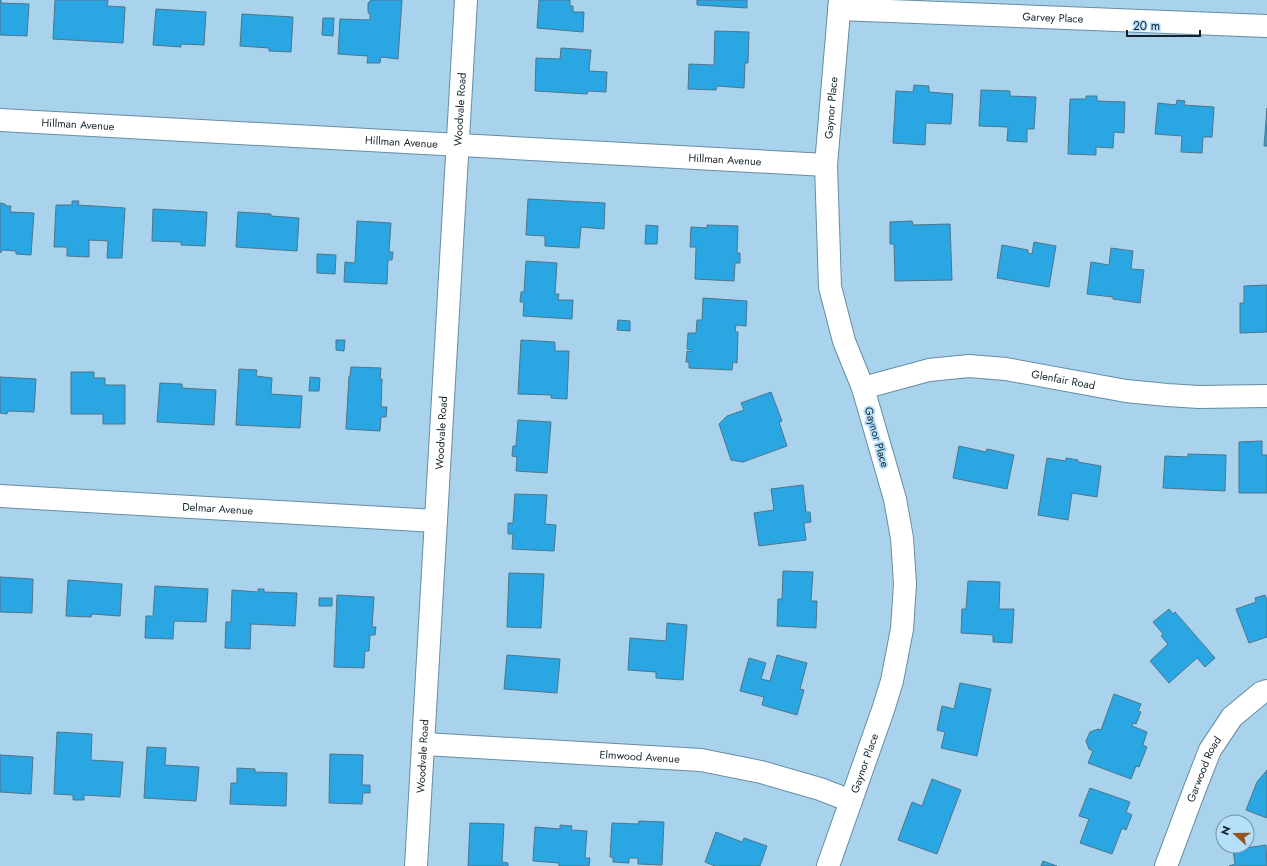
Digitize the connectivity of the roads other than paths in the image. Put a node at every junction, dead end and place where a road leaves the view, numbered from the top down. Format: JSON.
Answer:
{"nodes":[{"id":1,"x":466,"y":0,"type":"edge"},
{"id":2,"x":840,"y":4,"type":"edge"},
{"id":3,"x":1267,"y":26,"type":"edge"},
{"id":4,"x":0,"y":120,"type":"edge"},
{"id":5,"x":458,"y":145,"type":"junction"},
{"id":6,"x":826,"y":165,"type":"junction"},
{"id":7,"x":862,"y":388,"type":"junction"},
{"id":8,"x":1267,"y":396,"type":"edge"},
{"id":9,"x":0,"y":496,"type":"edge"},
{"id":10,"x":436,"y":521,"type":"junction"},
{"id":11,"x":1267,"y":691,"type":"edge"},
{"id":12,"x":424,"y":744,"type":"junction"},
{"id":13,"x":851,"y":801,"type":"junction"},
{"id":14,"x":416,"y":866,"type":"edge"},
{"id":15,"x":828,"y":866,"type":"edge"},
{"id":16,"x":1166,"y":866,"type":"edge"}],
"edges":[{"from":1,"to":5,"type":"street","name":"Woodvale Road"},
{"from":2,"to":3,"type":"street","name":"Garvey Place"},
{"from":2,"to":6,"type":"street","name":"Gaynor Place"},
{"from":4,"to":5,"type":"street","name":"Hillman Avenue"},
{"from":5,"to":6,"type":"street","name":"Hillman Avenue"},
{"from":5,"to":10,"type":"street","name":"Woodvale Road"},
{"from":6,"to":7,"type":"street","name":"Gaynor Place"},
{"from":7,"to":8,"type":"street","name":"Glenfair Road"},
{"from":7,"to":13,"type":"street","name":"Gaynor Place"},
{"from":9,"to":10,"type":"street","name":"Delmar Avenue"},
{"from":10,"to":12,"type":"street","name":"Woodvale Road"},
{"from":11,"to":16,"type":"street","name":"Garwood Road"},
{"from":12,"to":13,"type":"street","name":"Elmwood Avenue"},
{"from":12,"to":14,"type":"street","name":"Woodvale Road"},
{"from":13,"to":15,"type":"street","name":"Gaynor Place"}]}
